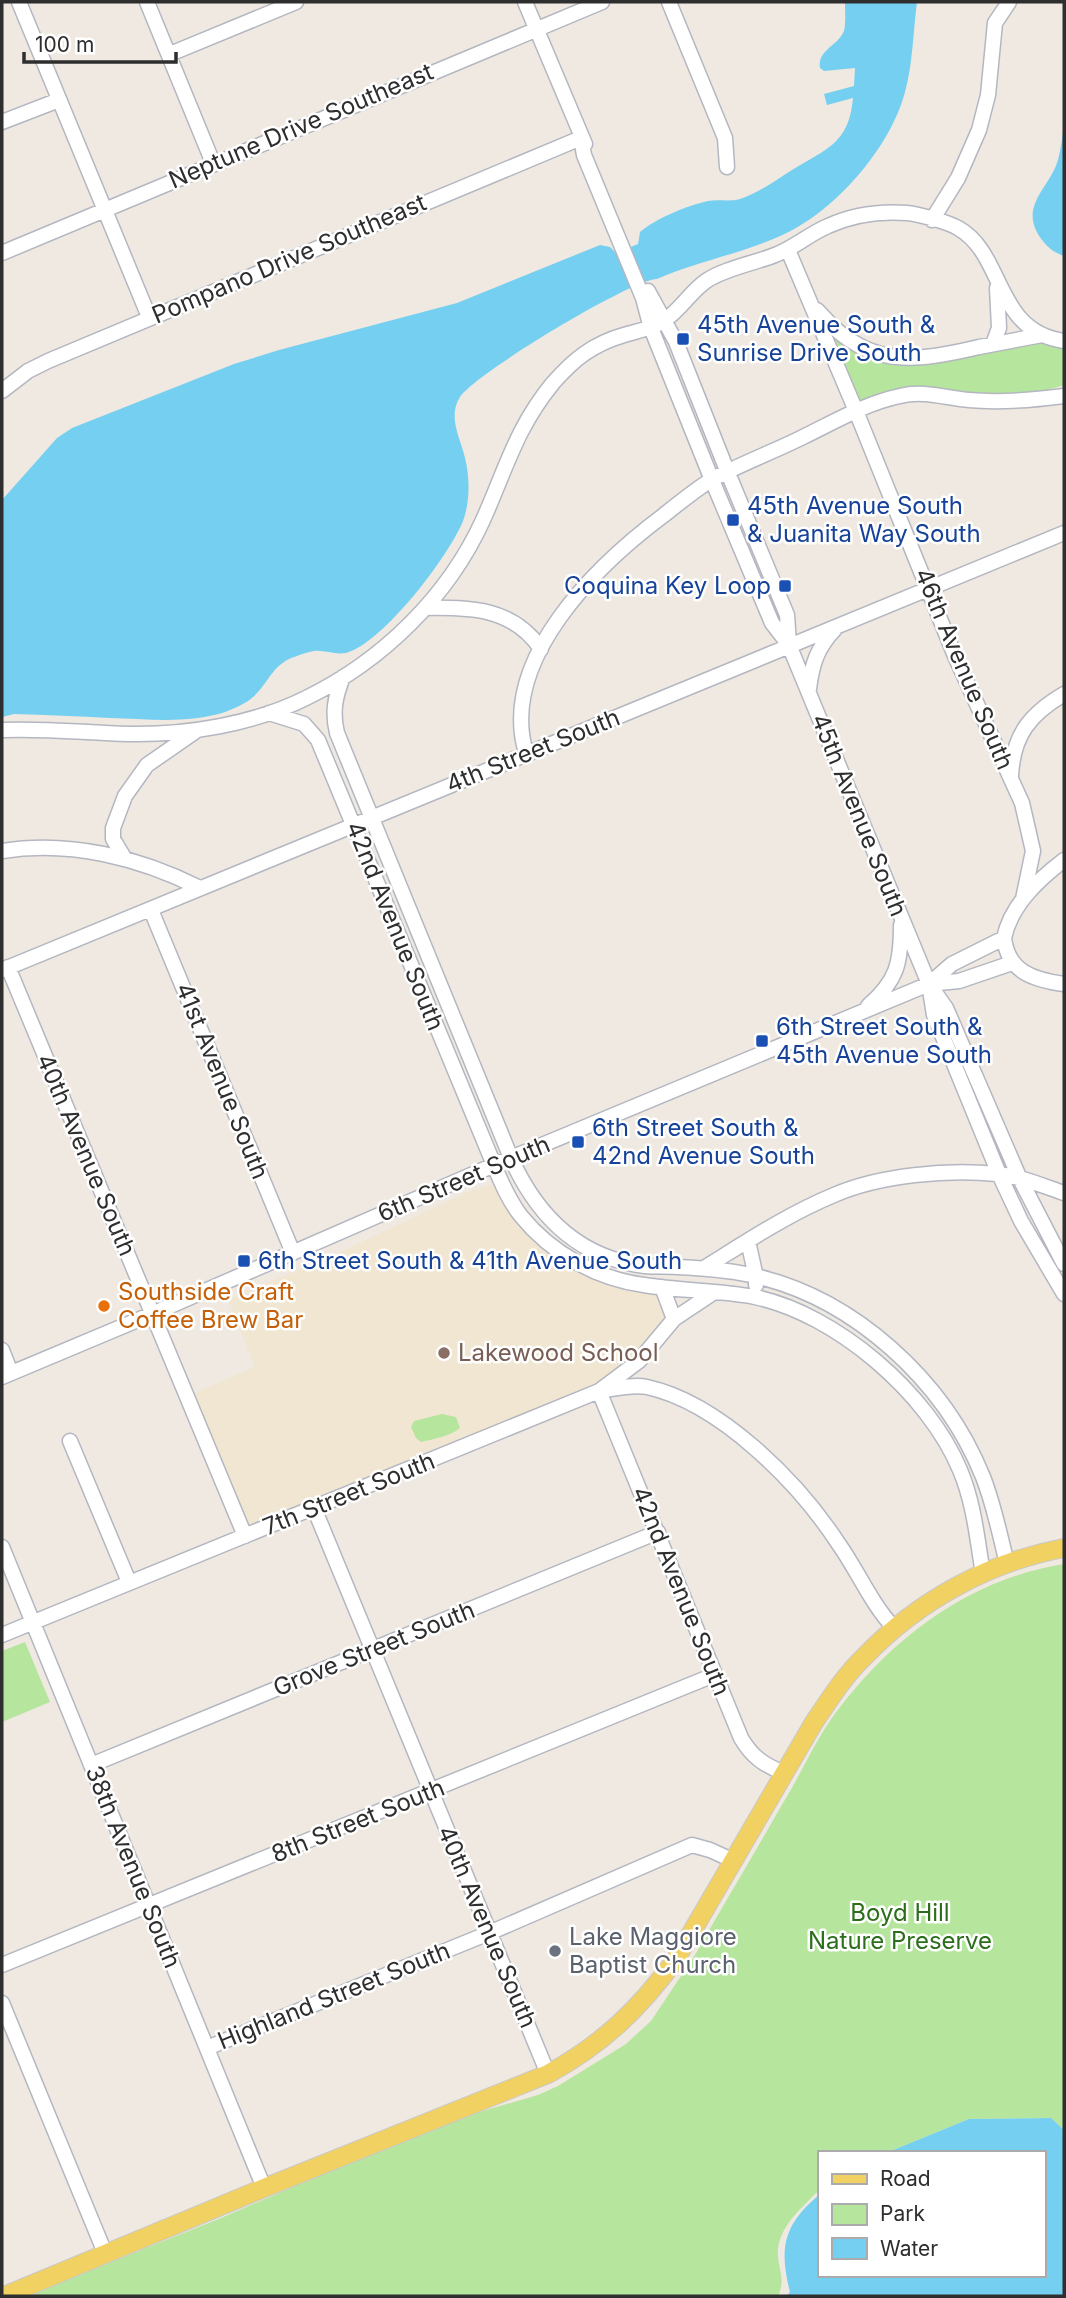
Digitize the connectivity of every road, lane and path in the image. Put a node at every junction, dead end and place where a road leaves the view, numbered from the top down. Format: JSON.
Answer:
{"nodes":[{"id":1,"x":19,"y":2,"type":"edge"},
{"id":2,"x":147,"y":2,"type":"edge"},
{"id":3,"x":296,"y":2,"type":"edge"},
{"id":4,"x":525,"y":2,"type":"edge"},
{"id":5,"x":602,"y":2,"type":"edge"},
{"id":6,"x":670,"y":2,"type":"edge"},
{"id":7,"x":1009,"y":2,"type":"edge"},
{"id":8,"x":536,"y":29,"type":"junction"},
{"id":9,"x":170,"y":54,"type":"junction"},
{"id":10,"x":59,"y":100,"type":"junction"},
{"id":11,"x":2,"y":122,"type":"edge"},
{"id":12,"x":581,"y":138,"type":"junction"},
{"id":13,"x":213,"y":163,"type":"junction"},
{"id":14,"x":727,"y":167,"type":"dead end"},
{"id":15,"x":104,"y":208,"type":"junction"},
{"id":16,"x":932,"y":220,"type":"junction"},
{"id":17,"x":788,"y":250,"type":"junction"},
{"id":18,"x":2,"y":253,"type":"edge"},
{"id":19,"x":996,"y":281,"type":"junction"},
{"id":20,"x":809,"y":302,"type":"junction"},
{"id":21,"x":149,"y":317,"type":"junction"},
{"id":22,"x":658,"y":324,"type":"junction"},
{"id":23,"x":1042,"y":335,"type":"junction"},
{"id":24,"x":1064,"y":341,"type":"edge"},
{"id":25,"x":993,"y":345,"type":"junction"},
{"id":26,"x":2,"y":391,"type":"edge"},
{"id":27,"x":1064,"y":396,"type":"edge"},
{"id":28,"x":856,"y":411,"type":"junction"},
{"id":29,"x":728,"y":474,"type":"junction"},
{"id":30,"x":712,"y":480,"type":"junction"},
{"id":31,"x":1064,"y":533,"type":"edge"},
{"id":32,"x":928,"y":590,"type":"junction"},
{"id":33,"x":425,"y":608,"type":"junction"},
{"id":34,"x":838,"y":626,"type":"junction"},
{"id":35,"x":789,"y":645,"type":"junction"},
{"id":36,"x":541,"y":649,"type":"junction"},
{"id":37,"x":343,"y":677,"type":"junction"},
{"id":38,"x":808,"y":691,"type":"junction"},
{"id":39,"x":1064,"y":694,"type":"edge"},
{"id":40,"x":269,"y":713,"type":"junction"},
{"id":41,"x":201,"y":728,"type":"junction"},
{"id":42,"x":2,"y":730,"type":"edge"},
{"id":43,"x":134,"y":734,"type":"junction"},
{"id":44,"x":526,"y":753,"type":"junction"},
{"id":45,"x":147,"y":765,"type":"junction"},
{"id":46,"x":1010,"y":777,"type":"junction"},
{"id":47,"x":372,"y":817,"type":"junction"},
{"id":48,"x":353,"y":825,"type":"junction"},
{"id":49,"x":113,"y":828,"type":"junction"},
{"id":50,"x":85,"y":850,"type":"junction"},
{"id":51,"x":2,"y":851,"type":"edge"},
{"id":52,"x":125,"y":859,"type":"junction"},
{"id":53,"x":1064,"y":860,"type":"edge"},
{"id":54,"x":200,"y":888,"type":"junction"},
{"id":55,"x":1023,"y":899,"type":"junction"},
{"id":56,"x":151,"y":910,"type":"junction"},
{"id":57,"x":901,"y":915,"type":"junction"},
{"id":58,"x":1004,"y":939,"type":"junction"},
{"id":59,"x":1012,"y":963,"type":"junction"},
{"id":60,"x":5,"y":969,"type":"edge"},
{"id":61,"x":929,"y":984,"type":"junction"},
{"id":62,"x":1063,"y":986,"type":"edge"},
{"id":63,"x":859,"y":1013,"type":"junction"},
{"id":64,"x":476,"y":1073,"type":"junction"},
{"id":65,"x":458,"y":1080,"type":"junction"},
{"id":66,"x":511,"y":1158,"type":"junction"},
{"id":67,"x":494,"y":1165,"type":"junction"},
{"id":68,"x":999,"y":1174,"type":"junction"},
{"id":69,"x":1020,"y":1179,"type":"junction"},
{"id":70,"x":1064,"y":1193,"type":"edge"},
{"id":71,"x":748,"y":1241,"type":"junction"},
{"id":72,"x":293,"y":1253,"type":"junction"},
{"id":73,"x":1064,"y":1264,"type":"edge"},
{"id":74,"x":704,"y":1268,"type":"junction"},
{"id":75,"x":756,"y":1277,"type":"junction"},
{"id":76,"x":662,"y":1287,"type":"junction"},
{"id":77,"x":713,"y":1293,"type":"junction"},
{"id":78,"x":1064,"y":1294,"type":"edge"},
{"id":79,"x":755,"y":1297,"type":"junction"},
{"id":80,"x":152,"y":1314,"type":"junction"},
{"id":81,"x":674,"y":1319,"type":"junction"},
{"id":82,"x":2,"y":1350,"type":"edge"},
{"id":83,"x":7,"y":1375,"type":"edge"},
{"id":84,"x":599,"y":1391,"type":"junction"},
{"id":85,"x":70,"y":1441,"type":"dead end"},
{"id":86,"x":314,"y":1508,"type":"junction"},
{"id":87,"x":658,"y":1532,"type":"junction"},
{"id":88,"x":244,"y":1536,"type":"junction"},
{"id":89,"x":2,"y":1547,"type":"edge"},
{"id":90,"x":1064,"y":1548,"type":"edge"},
{"id":91,"x":1007,"y":1564,"type":"junction"},
{"id":92,"x":983,"y":1573,"type":"junction"},
{"id":93,"x":130,"y":1582,"type":"junction"},
{"id":94,"x":33,"y":1622,"type":"junction"},
{"id":95,"x":894,"y":1628,"type":"junction"},
{"id":96,"x":2,"y":1635,"type":"edge"},
{"id":97,"x":374,"y":1649,"type":"junction"},
{"id":98,"x":715,"y":1675,"type":"junction"},
{"id":99,"x":91,"y":1765,"type":"junction"},
{"id":100,"x":784,"y":1773,"type":"junction"},
{"id":101,"x":430,"y":1791,"type":"junction"},
{"id":102,"x":732,"y":1860,"type":"junction"},
{"id":103,"x":149,"y":1906,"type":"junction"},
{"id":104,"x":489,"y":1933,"type":"junction"},
{"id":105,"x":2,"y":1965,"type":"edge"},
{"id":106,"x":2,"y":2003,"type":"edge"},
{"id":107,"x":207,"y":2048,"type":"junction"},
{"id":108,"x":548,"y":2074,"type":"junction"},
{"id":109,"x":264,"y":2188,"type":"junction"},
{"id":110,"x":105,"y":2253,"type":"junction"},
{"id":111,"x":5,"y":2296,"type":"edge"}],
"edges":[{"from":1,"to":10,"type":"street"},
{"from":2,"to":9,"type":"street"},
{"from":3,"to":9,"type":"street"},
{"from":4,"to":8,"type":"street"},
{"from":5,"to":8,"type":"street","name":"Neptune Drive Southeast"},
{"from":6,"to":14,"type":"street"},
{"from":7,"to":16,"type":"street"},
{"from":8,"to":12,"type":"street"},
{"from":8,"to":13,"type":"street","name":"Neptune Drive Southeast"},
{"from":9,"to":13,"type":"street"},
{"from":10,"to":11,"type":"street"},
{"from":10,"to":15,"type":"street"},
{"from":12,"to":21,"type":"street","name":"Pompano Drive Southeast"},
{"from":12,"to":22,"type":"street"},
{"from":13,"to":15,"type":"street","name":"Neptune Drive Southeast"},
{"from":15,"to":18,"type":"street","name":"Neptune Drive Southeast"},
{"from":15,"to":21,"type":"street"},
{"from":16,"to":17,"type":"street"},
{"from":16,"to":19,"type":"street"},
{"from":17,"to":20,"type":"street","name":"46th Avenue South"},
{"from":17,"to":22,"type":"street"},
{"from":19,"to":23,"type":"street"},
{"from":19,"to":25,"type":"street"},
{"from":20,"to":25,"type":"street"},
{"from":20,"to":28,"type":"street","name":"46th Avenue South"},
{"from":21,"to":26,"type":"street","name":"Pompano Drive Southeast"},
{"from":22,"to":29,"type":"street","name":"45th Avenue South"},
{"from":22,"to":30,"type":"street","name":"45th Avenue South"},
{"from":22,"to":33,"type":"street"},
{"from":23,"to":24,"type":"street"},
{"from":23,"to":25,"type":"street"},
{"from":27,"to":28,"type":"street"},
{"from":28,"to":29,"type":"street"},
{"from":28,"to":32,"type":"street","name":"46th Avenue South"},
{"from":29,"to":30,"type":"street"},
{"from":29,"to":35,"type":"street","name":"45th Avenue South"},
{"from":30,"to":35,"type":"street","name":"45th Avenue South"},
{"from":30,"to":36,"type":"street"},
{"from":31,"to":32,"type":"street","name":"4th Street South"},
{"from":32,"to":34,"type":"street","name":"4th Street South"},
{"from":32,"to":46,"type":"street","name":"46th Avenue South"},
{"from":33,"to":36,"type":"street"},
{"from":33,"to":37,"type":"street"},
{"from":34,"to":35,"type":"street","name":"4th Street South"},
{"from":34,"to":38,"type":"street"},
{"from":35,"to":38,"type":"street","name":"45th Avenue South"},
{"from":35,"to":44,"type":"street","name":"4th Street South"},
{"from":36,"to":44,"type":"street"},
{"from":37,"to":40,"type":"street"},
{"from":37,"to":47,"type":"street","name":"42nd Avenue South"},
{"from":38,"to":57,"type":"street","name":"45th Avenue South"},
{"from":39,"to":46,"type":"street"},
{"from":40,"to":41,"type":"street"},
{"from":40,"to":48,"type":"street","name":"42nd Avenue South"},
{"from":41,"to":43,"type":"street"},
{"from":41,"to":45,"type":"street"},
{"from":42,"to":43,"type":"street"},
{"from":43,"to":45,"type":"street"},
{"from":44,"to":47,"type":"street","name":"4th Street South"},
{"from":45,"to":49,"type":"street"},
{"from":46,"to":55,"type":"street","name":"46th Avenue South"},
{"from":47,"to":48,"type":"street","name":"4th Street South"},
{"from":47,"to":64,"type":"street","name":"42nd Avenue South"},
{"from":48,"to":54,"type":"street","name":"4th Street South"},
{"from":48,"to":65,"type":"street","name":"42nd Avenue South"},
{"from":49,"to":50,"type":"street"},
{"from":49,"to":52,"type":"street"},
{"from":50,"to":51,"type":"street"},
{"from":50,"to":52,"type":"street"},
{"from":52,"to":54,"type":"street"},
{"from":53,"to":55,"type":"street"},
{"from":54,"to":56,"type":"street","name":"4th Street South"},
{"from":55,"to":58,"type":"street"},
{"from":56,"to":60,"type":"street","name":"4th Street South"},
{"from":56,"to":72,"type":"street","name":"41st Avenue South"},
{"from":57,"to":61,"type":"street","name":"45th Avenue South"},
{"from":57,"to":63,"type":"street"},
{"from":58,"to":59,"type":"street"},
{"from":58,"to":61,"type":"street","name":"6th Street South"},
{"from":59,"to":61,"type":"street","name":"6th Street South"},
{"from":59,"to":62,"type":"street"},
{"from":60,"to":80,"type":"street","name":"40th Avenue South"},
{"from":61,"to":63,"type":"street","name":"6th Street South"},
{"from":61,"to":68,"type":"street","name":"45th Avenue South"},
{"from":61,"to":69,"type":"street","name":"45th Avenue South"},
{"from":63,"to":66,"type":"street","name":"6th Street South"},
{"from":64,"to":65,"type":"street"},
{"from":64,"to":66,"type":"street","name":"42nd Avenue South"},
{"from":65,"to":67,"type":"street","name":"42nd Avenue South"},
{"from":66,"to":67,"type":"street","name":"6th Street South"},
{"from":66,"to":74,"type":"street","name":"42nd Avenue South"},
{"from":67,"to":72,"type":"street","name":"6th Street South"},
{"from":67,"to":76,"type":"street","name":"42nd Avenue South"},
{"from":68,"to":69,"type":"street"},
{"from":68,"to":71,"type":"street"},
{"from":68,"to":78,"type":"street","name":"45th Avenue South"},
{"from":69,"to":70,"type":"street"},
{"from":69,"to":73,"type":"street","name":"45th Avenue South"},
{"from":71,"to":74,"type":"street"},
{"from":71,"to":75,"type":"street"},
{"from":72,"to":80,"type":"street","name":"6th Street South"},
{"from":74,"to":75,"type":"street","name":"42nd Avenue South"},
{"from":75,"to":79,"type":"street"},
{"from":75,"to":91,"type":"street","name":"42nd Avenue South"},
{"from":76,"to":77,"type":"street","name":"42nd Avenue South"},
{"from":76,"to":81,"type":"street"},
{"from":77,"to":79,"type":"street","name":"42nd Avenue South"},
{"from":77,"to":81,"type":"street","name":"7th Street South"},
{"from":79,"to":92,"type":"street","name":"42nd Avenue South"},
{"from":80,"to":83,"type":"street","name":"6th Street South"},
{"from":80,"to":88,"type":"street","name":"40th Avenue South"},
{"from":81,"to":84,"type":"street","name":"7th Street South"},
{"from":82,"to":83,"type":"street"},
{"from":84,"to":86,"type":"street","name":"7th Street South"},
{"from":84,"to":87,"type":"street","name":"42nd Avenue South"},
{"from":84,"to":95,"type":"street"},
{"from":85,"to":93,"type":"street"},
{"from":86,"to":88,"type":"street","name":"7th Street South"},
{"from":86,"to":97,"type":"street","name":"40th Avenue South"},
{"from":87,"to":97,"type":"street","name":"Grove Street South"},
{"from":87,"to":98,"type":"street","name":"42nd Avenue South"},
{"from":88,"to":93,"type":"street","name":"7th Street South"},
{"from":89,"to":94,"type":"street","name":"38th Avenue South"},
{"from":90,"to":91,"type":"main road"},
{"from":91,"to":92,"type":"main road"},
{"from":92,"to":95,"type":"main road"},
{"from":93,"to":94,"type":"street","name":"7th Street South"},
{"from":94,"to":96,"type":"street","name":"7th Street South"},
{"from":94,"to":99,"type":"street","name":"38th Avenue South"},
{"from":95,"to":100,"type":"main road"},
{"from":97,"to":99,"type":"street","name":"Grove Street South"},
{"from":97,"to":101,"type":"street","name":"40th Avenue South"},
{"from":98,"to":100,"type":"street","name":"42nd Avenue South"},
{"from":98,"to":101,"type":"street","name":"8th Street South"},
{"from":99,"to":103,"type":"street","name":"38th Avenue South"},
{"from":100,"to":102,"type":"main road"},
{"from":101,"to":103,"type":"street","name":"8th Street South"},
{"from":101,"to":104,"type":"street","name":"40th Avenue South"},
{"from":102,"to":104,"type":"street","name":"Highland Street South"},
{"from":102,"to":108,"type":"main road"},
{"from":103,"to":105,"type":"street","name":"8th Street South"},
{"from":103,"to":107,"type":"street","name":"38th Avenue South"},
{"from":104,"to":107,"type":"street","name":"Highland Street South"},
{"from":104,"to":108,"type":"street","name":"40th Avenue South"},
{"from":106,"to":110,"type":"street"},
{"from":107,"to":109,"type":"street","name":"38th Avenue South"},
{"from":108,"to":109,"type":"main road"},
{"from":109,"to":110,"type":"main road"},
{"from":110,"to":111,"type":"main road"}]}
